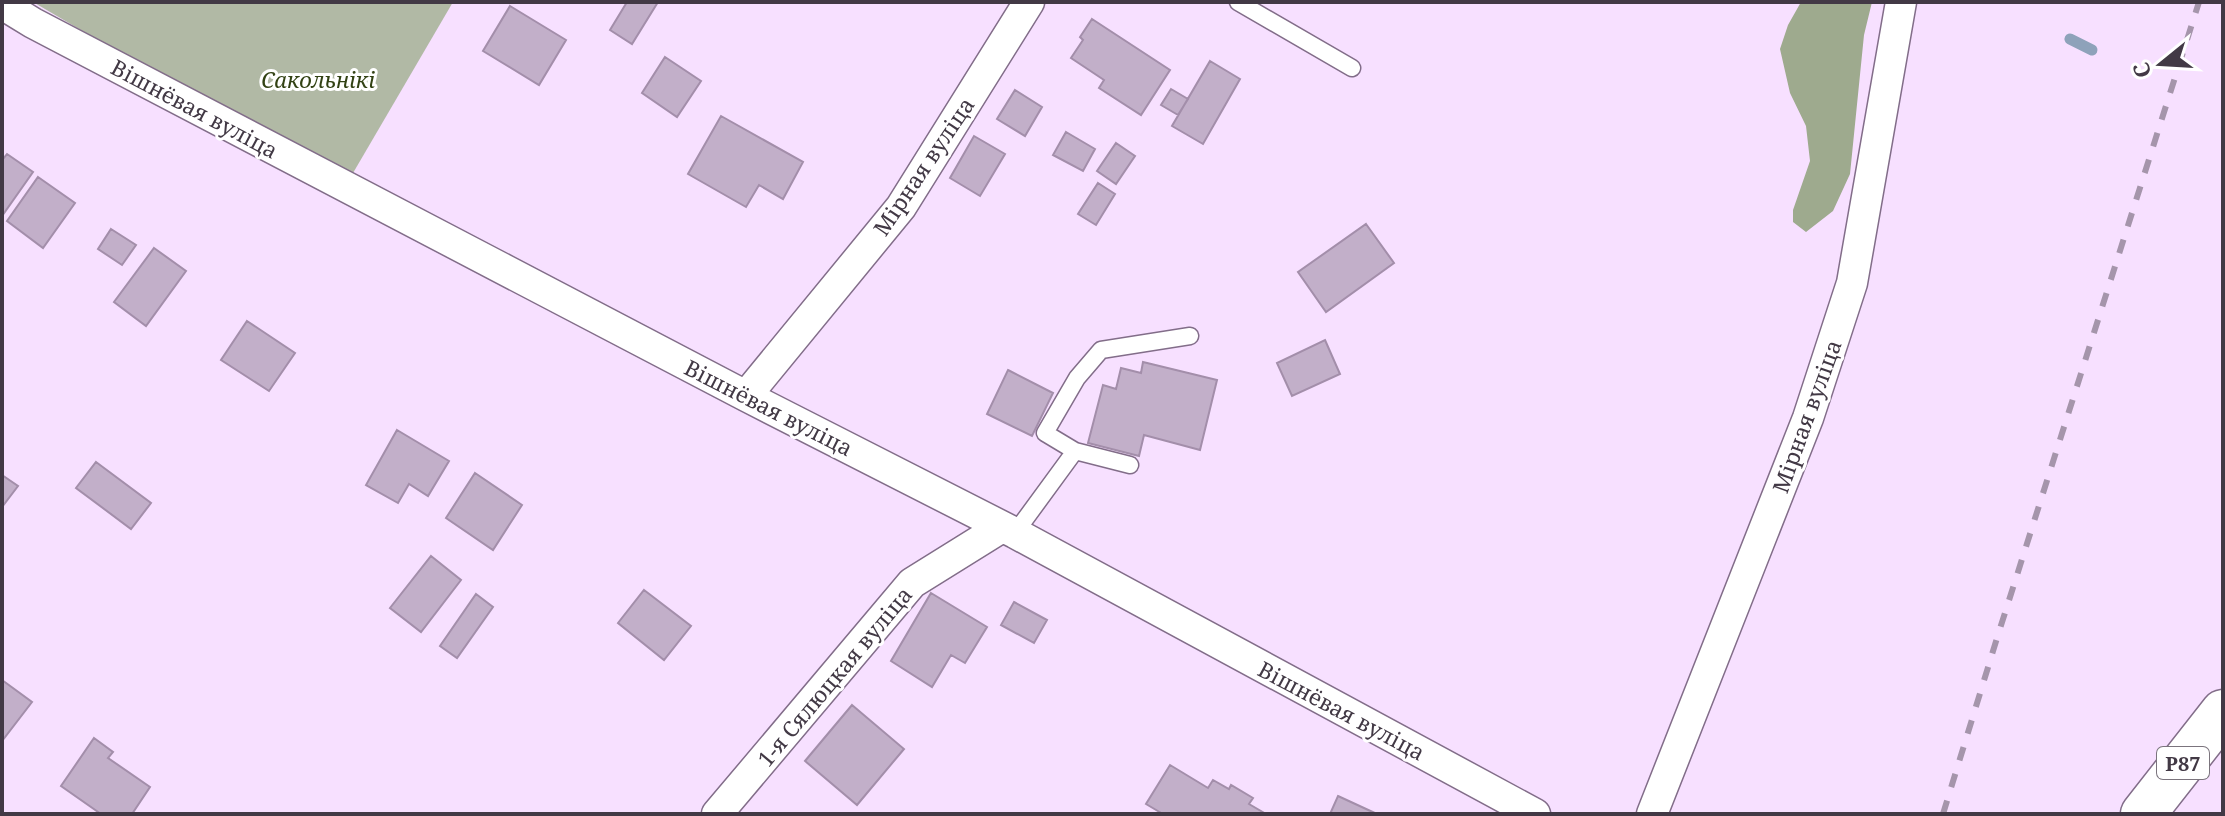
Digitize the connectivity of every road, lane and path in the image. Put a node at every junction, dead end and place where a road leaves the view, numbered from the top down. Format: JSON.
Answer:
{"nodes":[{"id":1,"x":1029,"y":2,"type":"edge"},
{"id":2,"x":1238,"y":2,"type":"edge"},
{"id":3,"x":1901,"y":2,"type":"edge"},
{"id":4,"x":2,"y":4,"type":"edge"},
{"id":5,"x":39,"y":13,"type":"edge"},
{"id":6,"x":1352,"y":68,"type":"dead end"},
{"id":7,"x":1190,"y":336,"type":"dead end"},
{"id":8,"x":746,"y":396,"type":"junction"},
{"id":9,"x":1075,"y":451,"type":"junction"},
{"id":10,"x":1130,"y":465,"type":"dead end"},
{"id":11,"x":1008,"y":530,"type":"junction"},
{"id":12,"x":2223,"y":712,"type":"edge"},
{"id":13,"x":717,"y":814,"type":"edge"},
{"id":14,"x":1535,"y":814,"type":"edge"},
{"id":15,"x":1652,"y":814,"type":"edge"},
{"id":16,"x":2143,"y":814,"type":"edge"}],
"edges":[{"from":1,"to":8,"type":"street","name":"Мірная вуліца"},
{"from":2,"to":6,"type":"lane"},
{"from":3,"to":15,"type":"street","name":"Мірная вуліца"},
{"from":4,"to":5,"type":"street","name":"Вішнёвая вуліца"},
{"from":5,"to":8,"type":"street","name":"Вішнёвая вуліца"},
{"from":7,"to":9,"type":"lane"},
{"from":8,"to":11,"type":"street","name":"Вішнёвая вуліца"},
{"from":9,"to":10,"type":"lane"},
{"from":9,"to":11,"type":"lane"},
{"from":11,"to":13,"type":"street","name":"1-я Сялюцкая вуліца"},
{"from":11,"to":14,"type":"street","name":"Вішнёвая вуліца"},
{"from":12,"to":16,"type":"main road","number":"Р87"}]}
